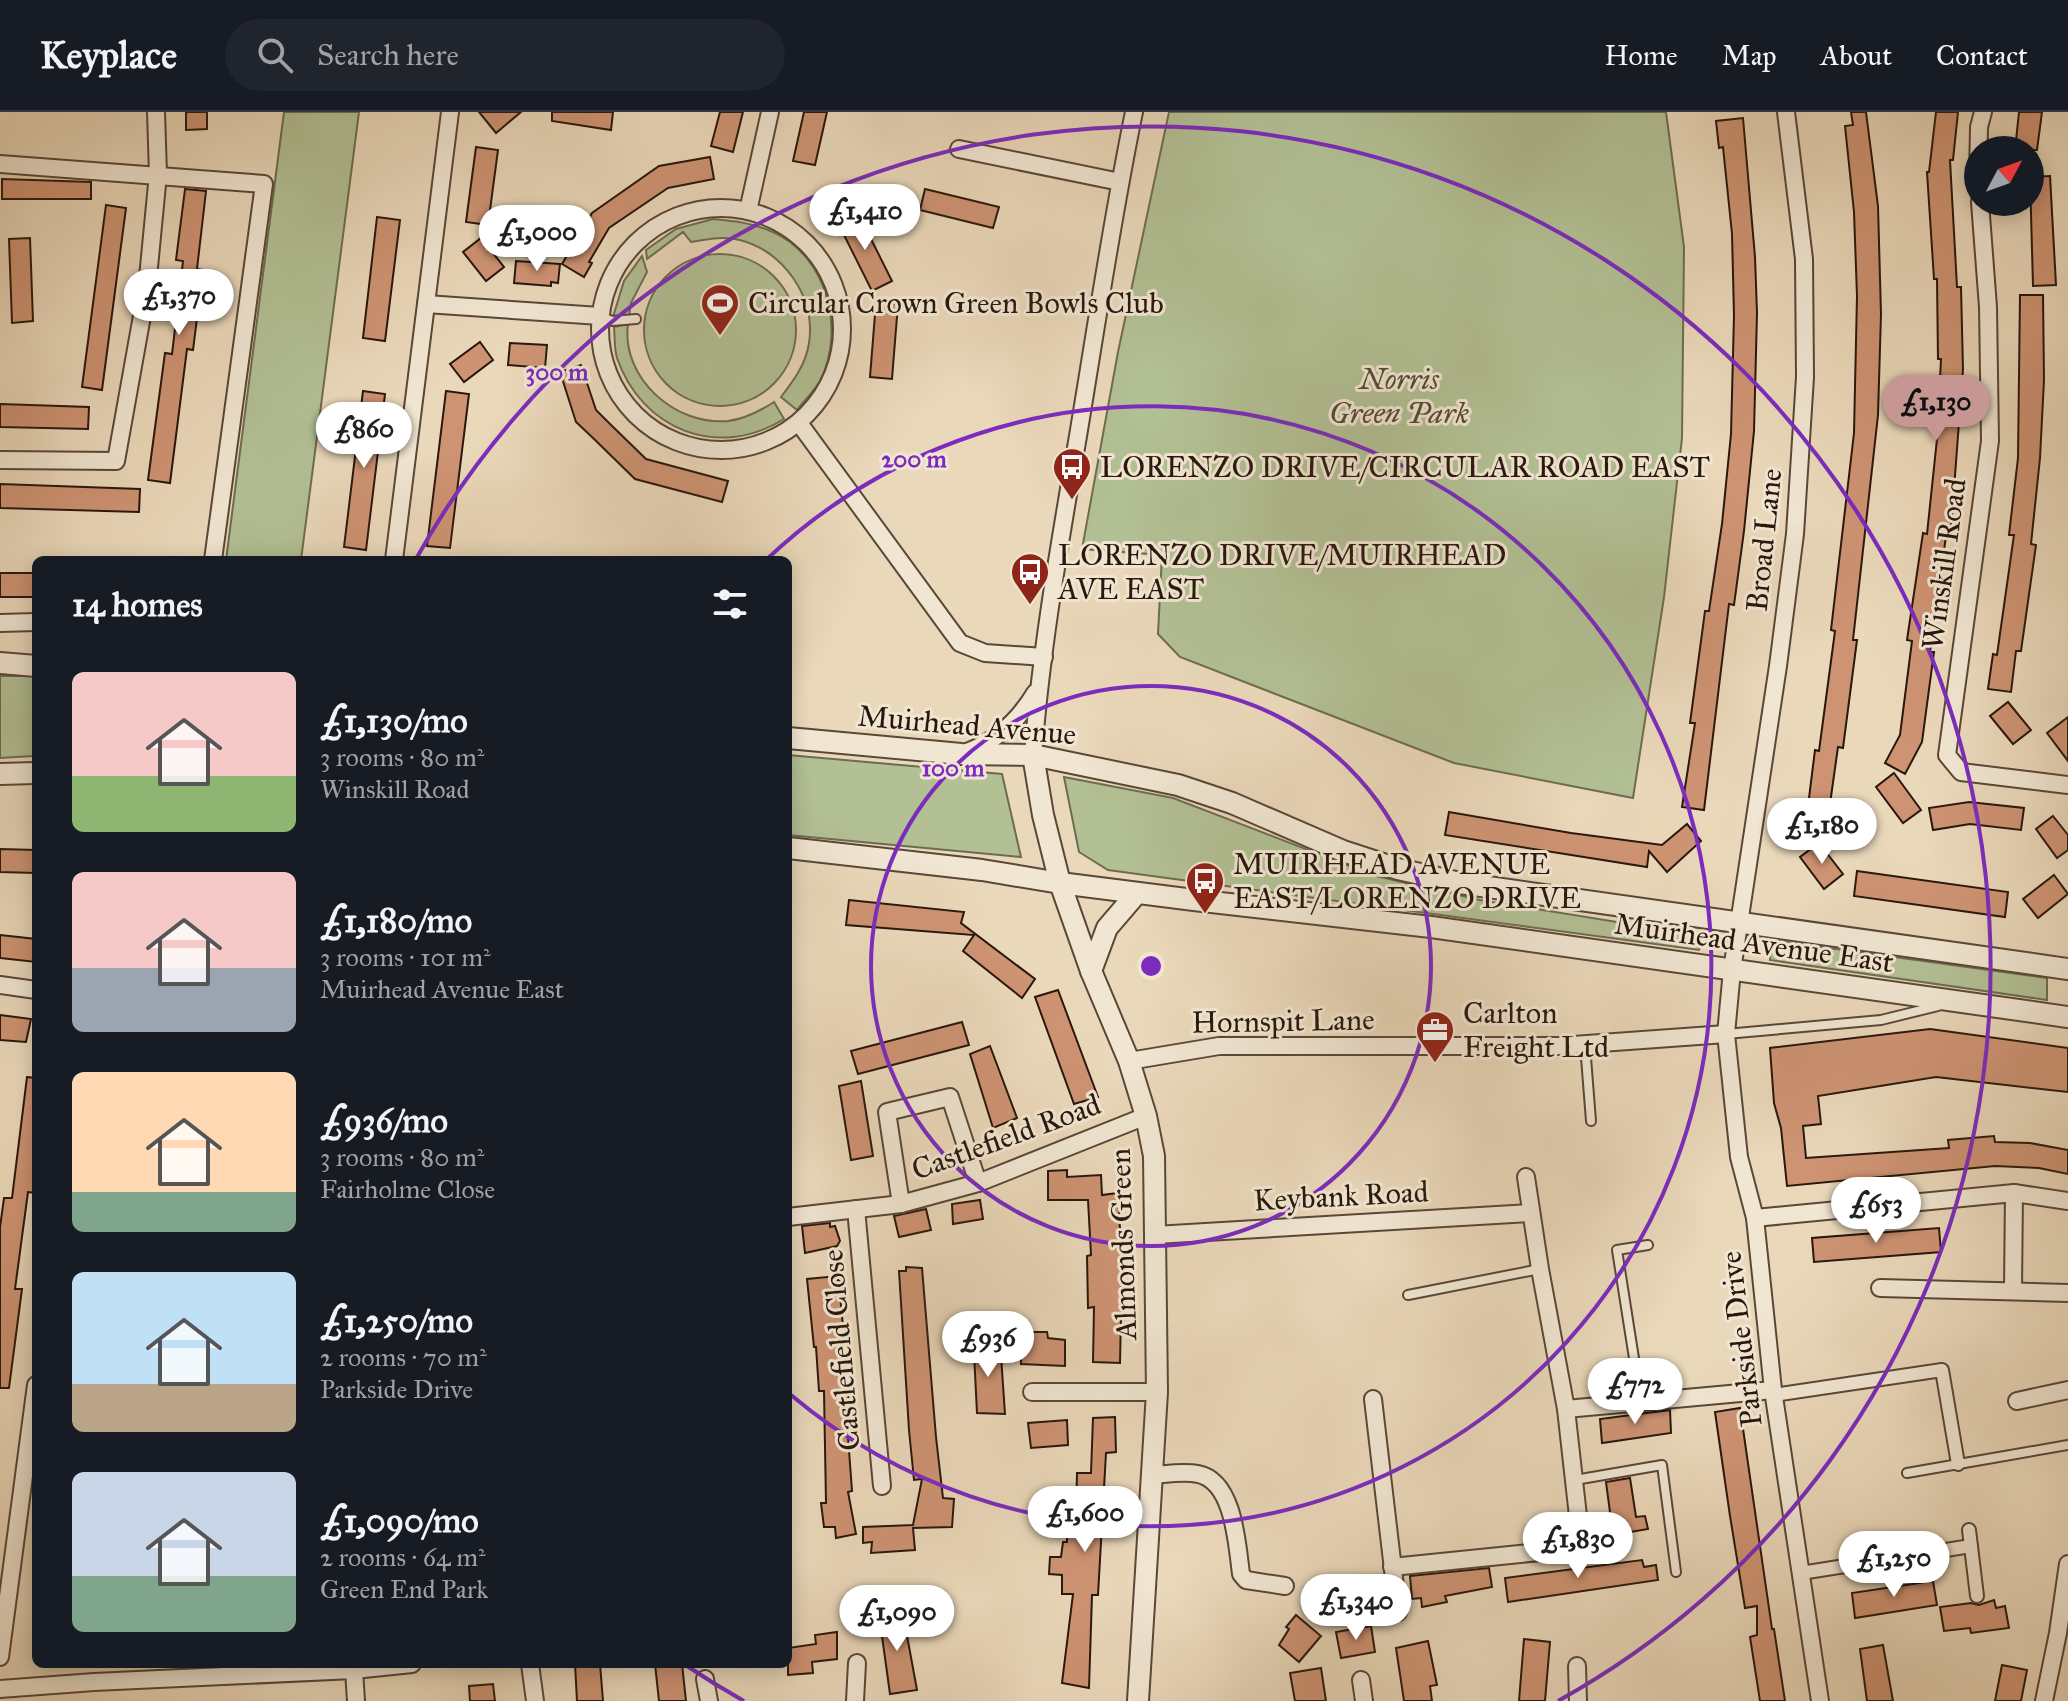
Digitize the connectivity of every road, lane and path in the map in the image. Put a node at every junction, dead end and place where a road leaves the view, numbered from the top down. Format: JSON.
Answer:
{"nodes":[{"id":1,"x":156,"y":112,"type":"edge"},
{"id":2,"x":450,"y":112,"type":"edge"},
{"id":3,"x":1134,"y":112,"type":"edge"},
{"id":4,"x":1786,"y":112,"type":"edge"},
{"id":5,"x":1983,"y":112,"type":"edge"},
{"id":6,"x":769,"y":114,"type":"edge"},
{"id":7,"x":1979,"y":136,"type":"edge"},
{"id":8,"x":959,"y":149,"type":"dead end"},
{"id":9,"x":0,"y":164,"type":"edge"},
{"id":10,"x":158,"y":174,"type":"junction"},
{"id":11,"x":1120,"y":182,"type":"junction"},
{"id":12,"x":748,"y":211,"type":"junction"},
{"id":13,"x":1981,"y":216,"type":"edge"},
{"id":14,"x":426,"y":304,"type":"junction"},
{"id":15,"x":600,"y":316,"type":"junction"},
{"id":16,"x":636,"y":319,"type":"dead end"},
{"id":17,"x":799,"y":423,"type":"junction"},
{"id":18,"x":0,"y":460,"type":"edge"},
{"id":19,"x":214,"y":556,"type":"edge"},
{"id":20,"x":394,"y":556,"type":"edge"},
{"id":21,"x":32,"y":622,"type":"edge"},
{"id":22,"x":0,"y":623,"type":"edge"},
{"id":23,"x":1044,"y":657,"type":"junction"},
{"id":24,"x":0,"y":663,"type":"edge"},
{"id":25,"x":32,"y":666,"type":"edge"},
{"id":26,"x":1038,"y":688,"type":"junction"},
{"id":27,"x":792,"y":738,"type":"edge"},
{"id":28,"x":961,"y":754,"type":"junction"},
{"id":29,"x":1033,"y":755,"type":"junction"},
{"id":30,"x":32,"y":773,"type":"edge"},
{"id":31,"x":0,"y":774,"type":"edge"},
{"id":32,"x":2068,"y":785,"type":"edge"},
{"id":33,"x":1232,"y":803,"type":"joint"},
{"id":34,"x":792,"y":848,"type":"edge"},
{"id":35,"x":1060,"y":883,"type":"junction"},
{"id":36,"x":1137,"y":893,"type":"junction"},
{"id":37,"x":1739,"y":922,"type":"junction"},
{"id":38,"x":2068,"y":969,"type":"edge"},
{"id":39,"x":1732,"y":970,"type":"junction"},
{"id":40,"x":1091,"y":971,"type":"junction"},
{"id":41,"x":0,"y":985,"type":"edge"},
{"id":42,"x":32,"y":989,"type":"edge"},
{"id":43,"x":1954,"y":1002,"type":"junction"},
{"id":44,"x":2068,"y":1017,"type":"edge"},
{"id":45,"x":1726,"y":1034,"type":"junction"},
{"id":46,"x":1585,"y":1045,"type":"junction"},
{"id":47,"x":1129,"y":1061,"type":"junction"},
{"id":48,"x":1146,"y":1116,"type":"junction"},
{"id":49,"x":1591,"y":1121,"type":"dead end"},
{"id":50,"x":1526,"y":1177,"type":"dead end"},
{"id":51,"x":978,"y":1183,"type":"junction"},
{"id":52,"x":2014,"y":1193,"type":"junction"},
{"id":53,"x":2068,"y":1201,"type":"edge"},
{"id":54,"x":901,"y":1204,"type":"junction"},
{"id":55,"x":856,"y":1209,"type":"junction"},
{"id":56,"x":1530,"y":1213,"type":"junction"},
{"id":57,"x":792,"y":1217,"type":"edge"},
{"id":58,"x":1755,"y":1218,"type":"junction"},
{"id":59,"x":1155,"y":1235,"type":"junction"},
{"id":60,"x":1648,"y":1245,"type":"dead end"},
{"id":61,"x":1540,"y":1269,"type":"junction"},
{"id":62,"x":1880,"y":1288,"type":"dead end"},
{"id":63,"x":2013,"y":1290,"type":"junction"},
{"id":64,"x":2068,"y":1293,"type":"edge"},
{"id":65,"x":1408,"y":1295,"type":"dead end"},
{"id":66,"x":2068,"y":1390,"type":"edge"},
{"id":67,"x":1032,"y":1392,"type":"dead end"},
{"id":68,"x":1157,"y":1392,"type":"junction"},
{"id":69,"x":1773,"y":1392,"type":"junction"},
{"id":70,"x":1373,"y":1399,"type":"dead end"},
{"id":71,"x":2017,"y":1401,"type":"dead end"},
{"id":72,"x":1641,"y":1403,"type":"junction"},
{"id":73,"x":1566,"y":1409,"type":"junction"},
{"id":74,"x":32,"y":1415,"type":"edge"},
{"id":75,"x":2068,"y":1445,"type":"edge"},
{"id":76,"x":1958,"y":1464,"type":"junction"},
{"id":77,"x":1907,"y":1473,"type":"dead end"},
{"id":78,"x":1153,"y":1475,"type":"junction"},
{"id":79,"x":1574,"y":1480,"type":"junction"},
{"id":80,"x":882,"y":1486,"type":"dead end"},
{"id":81,"x":1969,"y":1530,"type":"dead end"},
{"id":82,"x":1971,"y":1546,"type":"junction"},
{"id":83,"x":2068,"y":1564,"type":"edge"},
{"id":84,"x":1392,"y":1567,"type":"junction"},
{"id":85,"x":1676,"y":1572,"type":"dead end"},
{"id":86,"x":1801,"y":1573,"type":"junction"},
{"id":87,"x":1285,"y":1586,"type":"dead end"},
{"id":88,"x":1977,"y":1596,"type":"dead end"},
{"id":89,"x":1398,"y":1612,"type":"dead end"},
{"id":90,"x":0,"y":1657,"type":"edge"},
{"id":91,"x":857,"y":1663,"type":"dead end"},
{"id":92,"x":1577,"y":1666,"type":"dead end"},
{"id":93,"x":373,"y":1668,"type":"edge"},
{"id":94,"x":531,"y":1668,"type":"edge"},
{"id":95,"x":253,"y":1670,"type":"edge"},
{"id":96,"x":354,"y":1670,"type":"junction"},
{"id":97,"x":705,"y":1679,"type":"dead end"},
{"id":98,"x":1361,"y":1680,"type":"dead end"},
{"id":99,"x":0,"y":1689,"type":"edge"},
{"id":100,"x":356,"y":1701,"type":"edge"},
{"id":101,"x":535,"y":1701,"type":"edge"},
{"id":102,"x":709,"y":1701,"type":"edge"},
{"id":103,"x":855,"y":1701,"type":"edge"},
{"id":104,"x":1138,"y":1701,"type":"edge"},
{"id":105,"x":1364,"y":1701,"type":"edge"},
{"id":106,"x":1578,"y":1701,"type":"edge"},
{"id":107,"x":1820,"y":1701,"type":"edge"},
{"id":108,"x":2044,"y":1701,"type":"edge"}],
"edges":[{"from":1,"to":10,"type":"street"},
{"from":2,"to":14,"type":"street"},
{"from":3,"to":11,"type":"street"},
{"from":4,"to":37,"type":"street","name":"Broad Lane"},
{"from":5,"to":7,"type":"street"},
{"from":6,"to":12,"type":"street"},
{"from":8,"to":11,"type":"street"},
{"from":9,"to":10,"type":"street"},
{"from":10,"to":18,"type":"street"},
{"from":10,"to":19,"type":"street"},
{"from":11,"to":23,"type":"street"},
{"from":12,"to":15,"type":"street"},
{"from":12,"to":17,"type":"street"},
{"from":13,"to":32,"type":"street","name":"Winskill Road"},
{"from":14,"to":15,"type":"street"},
{"from":14,"to":20,"type":"street"},
{"from":15,"to":16,"type":"lane"},
{"from":15,"to":17,"type":"street"},
{"from":17,"to":23,"type":"street"},
{"from":21,"to":22,"type":"street"},
{"from":23,"to":26,"type":"street"},
{"from":24,"to":25,"type":"street"},
{"from":26,"to":28,"type":"street"},
{"from":26,"to":29,"type":"street"},
{"from":27,"to":28,"type":"street","name":"Muirhead Avenue"},
{"from":28,"to":29,"type":"street","name":"Muirhead Avenue"},
{"from":29,"to":33,"type":"street","name":"Muirhead Avenue"},
{"from":29,"to":35,"type":"street","name":"Almonds Green"},
{"from":30,"to":31,"type":"street"},
{"from":33,"to":37,"type":"street","name":"Muirhead Avenue East"},
{"from":34,"to":35,"type":"street"},
{"from":35,"to":36,"type":"street"},
{"from":35,"to":40,"type":"street","name":"Almonds Green"},
{"from":36,"to":39,"type":"street","name":"Muirhead Avenue East"},
{"from":36,"to":40,"type":"street"},
{"from":37,"to":38,"type":"street","name":"Muirhead Avenue East"},
{"from":37,"to":39,"type":"street","name":"Broad Lane"},
{"from":39,"to":43,"type":"street","name":"Muirhead Avenue East"},
{"from":39,"to":45,"type":"street","name":"Parkside Drive"},
{"from":40,"to":47,"type":"street","name":"Almonds Green"},
{"from":41,"to":42,"type":"street"},
{"from":43,"to":44,"type":"street","name":"Muirhead Avenue East"},
{"from":43,"to":45,"type":"lane"},
{"from":45,"to":46,"type":"street","name":"Hornspit Lane"},
{"from":45,"to":58,"type":"street","name":"Parkside Drive"},
{"from":46,"to":47,"type":"street","name":"Hornspit Lane"},
{"from":46,"to":49,"type":"lane"},
{"from":47,"to":48,"type":"street","name":"Almonds Green"},
{"from":48,"to":51,"type":"street","name":"Castlefield Road"},
{"from":48,"to":59,"type":"street","name":"Almonds Green"},
{"from":50,"to":56,"type":"street"},
{"from":51,"to":54,"type":"street","name":"Castlefield Road"},
{"from":51,"to":54,"type":"street"},
{"from":52,"to":53,"type":"street"},
{"from":52,"to":58,"type":"street"},
{"from":52,"to":63,"type":"street"},
{"from":54,"to":55,"type":"street","name":"Castlefield Road"},
{"from":55,"to":57,"type":"street","name":"Castlefield Road"},
{"from":55,"to":80,"type":"street","name":"Castlefield Close"},
{"from":56,"to":59,"type":"street","name":"Keybank Road"},
{"from":56,"to":61,"type":"street"},
{"from":58,"to":69,"type":"street","name":"Parkside Drive"},
{"from":59,"to":68,"type":"street","name":"Almonds Green"},
{"from":60,"to":72,"type":"lane"},
{"from":61,"to":65,"type":"lane"},
{"from":61,"to":73,"type":"street"},
{"from":62,"to":63,"type":"street"},
{"from":63,"to":64,"type":"street"},
{"from":66,"to":71,"type":"street"},
{"from":67,"to":68,"type":"street"},
{"from":68,"to":78,"type":"street","name":"Almonds Green"},
{"from":69,"to":72,"type":"street"},
{"from":69,"to":76,"type":"street"},
{"from":69,"to":86,"type":"street","name":"Parkside Drive"},
{"from":70,"to":84,"type":"street"},
{"from":72,"to":73,"type":"street"},
{"from":73,"to":79,"type":"street"},
{"from":74,"to":90,"type":"street"},
{"from":75,"to":76,"type":"lane"},
{"from":76,"to":77,"type":"lane"},
{"from":78,"to":87,"type":"street"},
{"from":78,"to":104,"type":"street","name":"Almonds Green"},
{"from":79,"to":84,"type":"street"},
{"from":79,"to":85,"type":"lane"},
{"from":81,"to":82,"type":"street"},
{"from":82,"to":86,"type":"street"},
{"from":82,"to":88,"type":"street"},
{"from":83,"to":108,"type":"street"},
{"from":84,"to":89,"type":"street"},
{"from":86,"to":107,"type":"street","name":"Parkside Drive"},
{"from":91,"to":103,"type":"street"},
{"from":92,"to":106,"type":"street"},
{"from":93,"to":96,"type":"street"},
{"from":94,"to":101,"type":"street"},
{"from":95,"to":96,"type":"street"},
{"from":95,"to":99,"type":"street"},
{"from":96,"to":100,"type":"street"},
{"from":97,"to":102,"type":"street"},
{"from":98,"to":105,"type":"street"}]}
